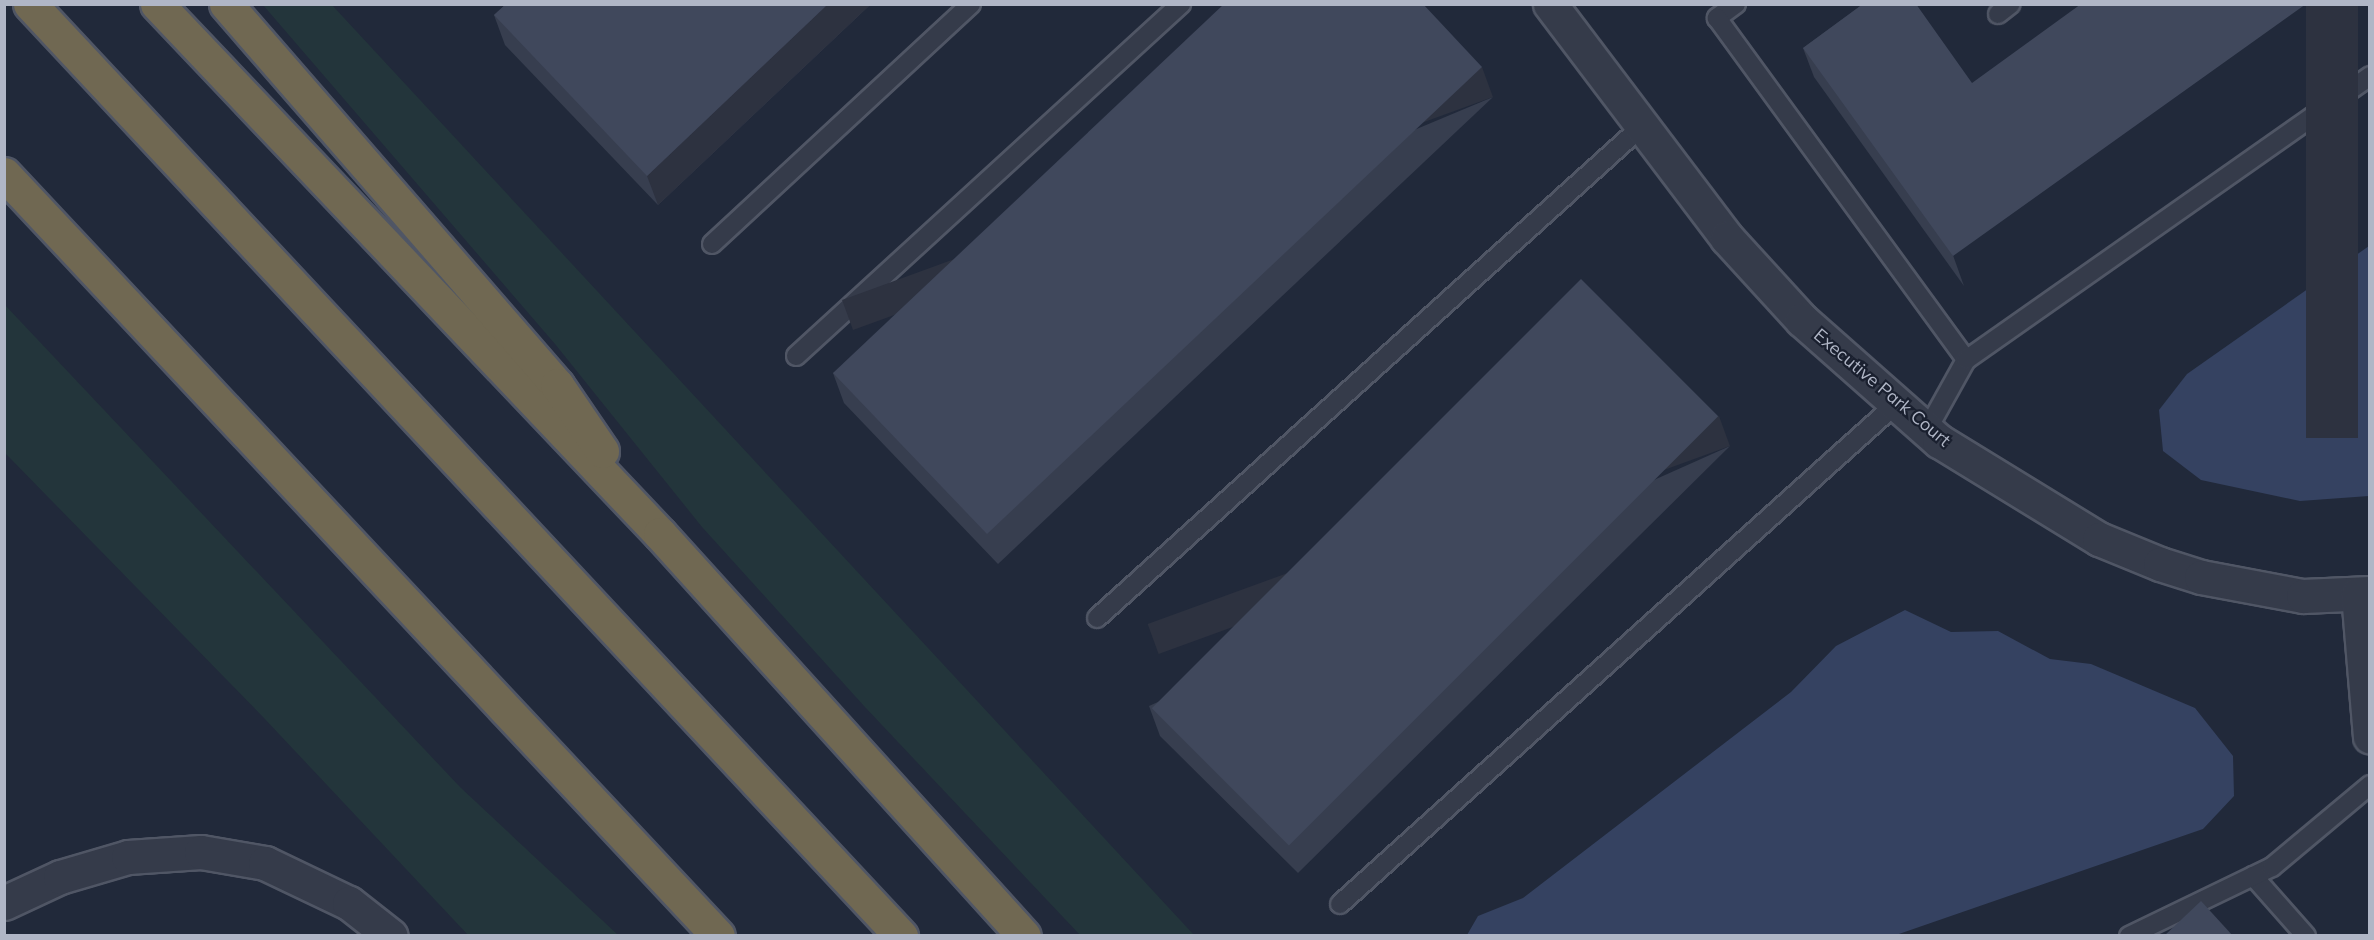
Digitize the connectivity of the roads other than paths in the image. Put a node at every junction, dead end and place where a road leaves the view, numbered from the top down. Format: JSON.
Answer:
{"nodes":[{"id":1,"x":30,"y":4,"type":"edge"},
{"id":2,"x":156,"y":4,"type":"edge"},
{"id":3,"x":226,"y":4,"type":"edge"},
{"id":4,"x":971,"y":4,"type":"edge"},
{"id":5,"x":1181,"y":4,"type":"edge"},
{"id":6,"x":1736,"y":4,"type":"edge"},
{"id":7,"x":1555,"y":6,"type":"edge"},
{"id":8,"x":2370,"y":76,"type":"edge"},
{"id":9,"x":1642,"y":126,"type":"junction"},
{"id":10,"x":4,"y":174,"type":"edge"},
{"id":11,"x":712,"y":244,"type":"dead end"},
{"id":12,"x":796,"y":356,"type":"dead end"},
{"id":13,"x":1966,"y":360,"type":"junction"},
{"id":14,"x":1897,"y":403,"type":"junction"},
{"id":15,"x":1927,"y":430,"type":"junction"},
{"id":16,"x":660,"y":534,"type":"junction"},
{"id":17,"x":2364,"y":593,"type":"edge"},
{"id":18,"x":1097,"y":618,"type":"dead end"},
{"id":19,"x":2370,"y":736,"type":"edge"},
{"id":20,"x":2370,"y":785,"type":"edge"},
{"id":21,"x":2253,"y":876,"type":"junction"},
{"id":22,"x":4,"y":903,"type":"edge"},
{"id":23,"x":1340,"y":904,"type":"dead end"},
{"id":24,"x":391,"y":936,"type":"edge"},
{"id":25,"x":718,"y":936,"type":"edge"},
{"id":26,"x":901,"y":936,"type":"edge"},
{"id":27,"x":1024,"y":936,"type":"edge"},
{"id":28,"x":2129,"y":936,"type":"edge"},
{"id":29,"x":2306,"y":936,"type":"edge"}],
"edges":[{"from":1,"to":26,"type":"highway"},
{"from":2,"to":16,"type":"highway"},
{"from":3,"to":16,"type":"highway"},
{"from":4,"to":11,"type":"lane"},
{"from":5,"to":12,"type":"lane"},
{"from":6,"to":13,"type":"lane"},
{"from":7,"to":9,"type":"street","name":"Executive Park Court"},
{"from":8,"to":13,"type":"lane"},
{"from":9,"to":14,"type":"street","name":"Executive Park Court"},
{"from":9,"to":18,"type":"lane"},
{"from":10,"to":25,"type":"highway"},
{"from":13,"to":15,"type":"lane"},
{"from":14,"to":15,"type":"street","name":"Executive Park Court"},
{"from":14,"to":23,"type":"lane"},
{"from":15,"to":17,"type":"street","name":"Executive Park Court"},
{"from":16,"to":27,"type":"highway"},
{"from":17,"to":19,"type":"street"},
{"from":20,"to":21,"type":"lane"},
{"from":21,"to":28,"type":"lane"},
{"from":21,"to":29,"type":"lane"},
{"from":22,"to":24,"type":"street"}]}
